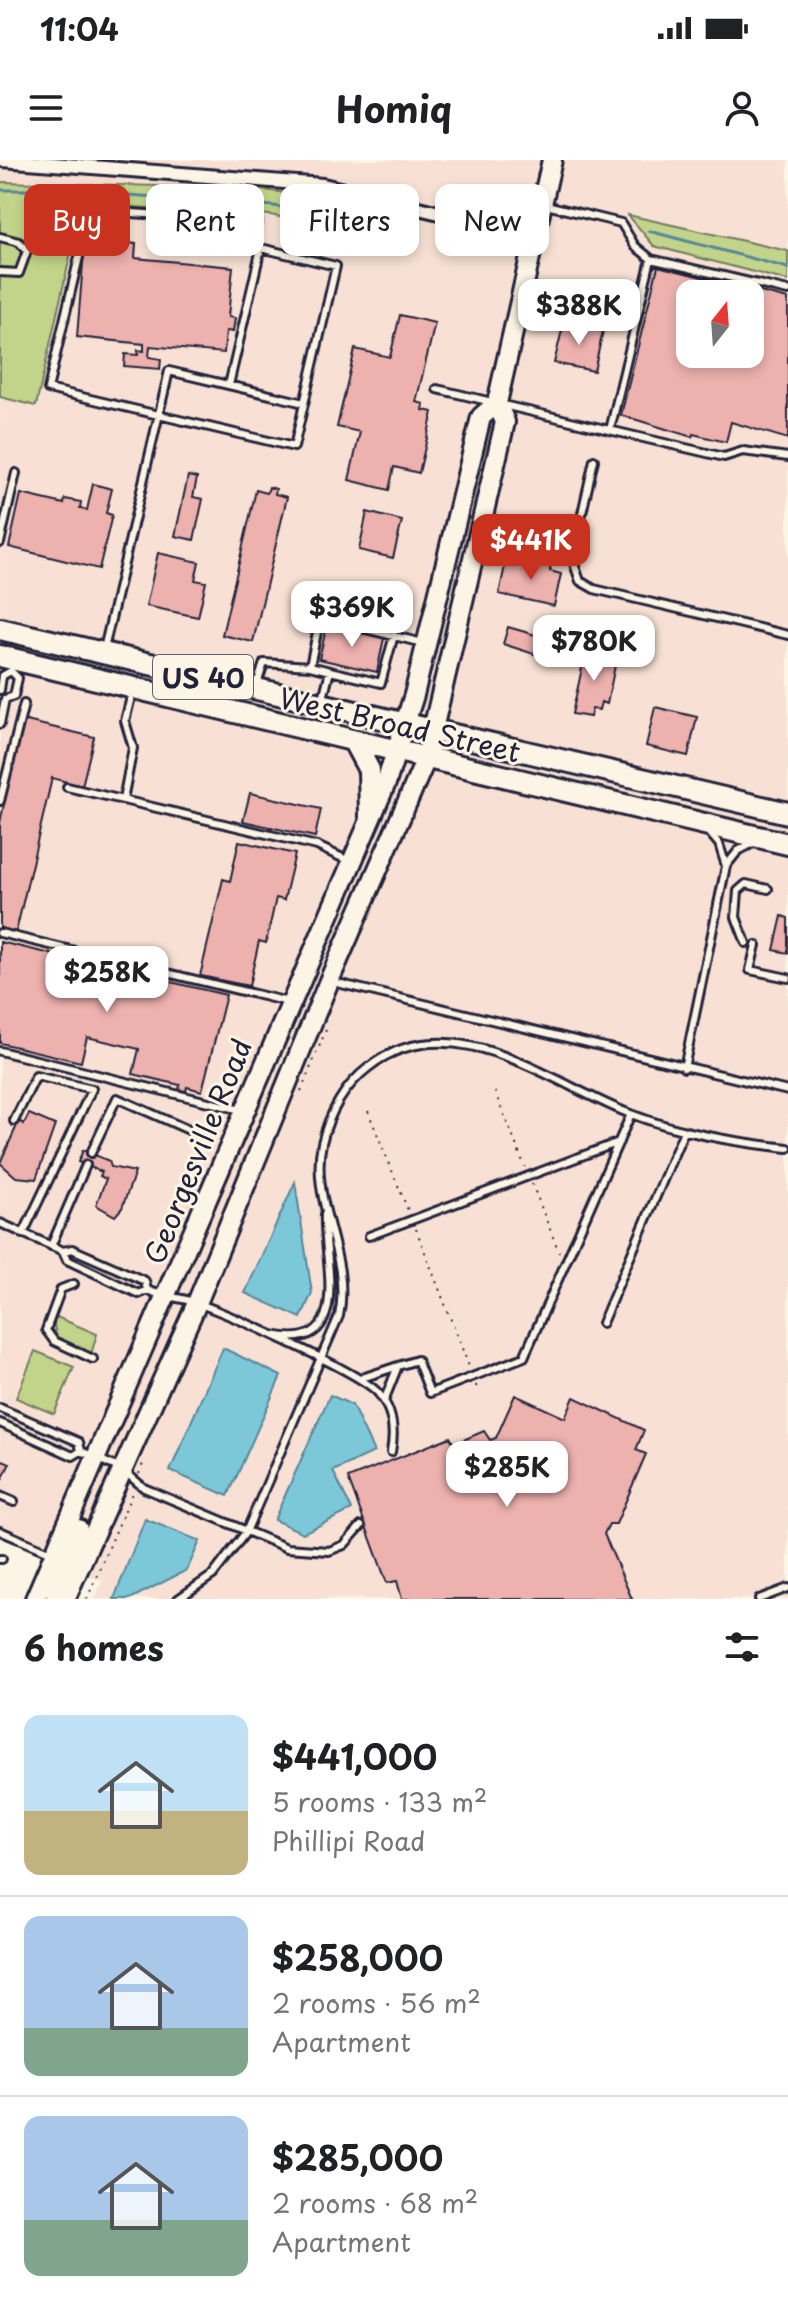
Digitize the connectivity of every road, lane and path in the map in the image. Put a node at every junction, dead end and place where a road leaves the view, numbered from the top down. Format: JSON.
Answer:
{"nodes":[{"id":1,"x":2,"y":160,"type":"edge"},
{"id":2,"x":552,"y":160,"type":"edge"},
{"id":3,"x":547,"y":184,"type":"edge"},
{"id":4,"x":549,"y":206,"type":"edge"},
{"id":5,"x":435,"y":212,"type":"edge"},
{"id":6,"x":146,"y":214,"type":"edge"},
{"id":7,"x":0,"y":237,"type":"edge"},
{"id":8,"x":530,"y":256,"type":"edge"},
{"id":9,"x":651,"y":259,"type":"junction"},
{"id":10,"x":0,"y":272,"type":"edge"},
{"id":11,"x":788,"y":291,"type":"edge"},
{"id":12,"x":229,"y":385,"type":"junction"},
{"id":13,"x":437,"y":389,"type":"dead end"},
{"id":14,"x":304,"y":403,"type":"junction"},
{"id":15,"x":497,"y":403,"type":"junction"},
{"id":16,"x":159,"y":415,"type":"junction"},
{"id":17,"x":610,"y":430,"type":"junction"},
{"id":18,"x":788,"y":457,"type":"edge"},
{"id":19,"x":594,"y":460,"type":"dead end"},
{"id":20,"x":16,"y":473,"type":"dead end"},
{"id":21,"x":0,"y":543,"type":"edge"},
{"id":22,"x":6,"y":634,"type":"edge"},
{"id":23,"x":394,"y":635,"type":"junction"},
{"id":24,"x":788,"y":635,"type":"edge"},
{"id":25,"x":426,"y":644,"type":"junction"},
{"id":26,"x":103,"y":653,"type":"junction"},
{"id":27,"x":8,"y":662,"type":"edge"},
{"id":28,"x":310,"y":666,"type":"junction"},
{"id":29,"x":330,"y":671,"type":"junction"},
{"id":30,"x":228,"y":682,"type":"junction"},
{"id":31,"x":256,"y":688,"type":"junction"},
{"id":32,"x":133,"y":689,"type":"junction"},
{"id":33,"x":2,"y":694,"type":"edge"},
{"id":34,"x":24,"y":704,"type":"dead end"},
{"id":35,"x":322,"y":704,"type":"junction"},
{"id":36,"x":406,"y":723,"type":"junction"},
{"id":37,"x":0,"y":724,"type":"edge"},
{"id":38,"x":434,"y":730,"type":"junction"},
{"id":39,"x":354,"y":742,"type":"junction"},
{"id":40,"x":398,"y":752,"type":"junction"},
{"id":41,"x":426,"y":759,"type":"junction"},
{"id":42,"x":67,"y":787,"type":"dead end"},
{"id":43,"x":123,"y":800,"type":"junction"},
{"id":44,"x":0,"y":801,"type":"edge"},
{"id":45,"x":788,"y":813,"type":"edge"},
{"id":46,"x":370,"y":817,"type":"junction"},
{"id":47,"x":700,"y":823,"type":"junction"},
{"id":48,"x":763,"y":838,"type":"junction"},
{"id":49,"x":788,"y":844,"type":"edge"},
{"id":50,"x":350,"y":861,"type":"junction"},
{"id":51,"x":726,"y":866,"type":"junction"},
{"id":52,"x":768,"y":889,"type":"dead end"},
{"id":53,"x":0,"y":933,"type":"edge"},
{"id":54,"x":746,"y":943,"type":"dead end"},
{"id":55,"x":756,"y":945,"type":"dead end"},
{"id":56,"x":788,"y":978,"type":"edge"},
{"id":57,"x":329,"y":981,"type":"junction"},
{"id":58,"x":289,"y":1002,"type":"junction"},
{"id":59,"x":0,"y":1051,"type":"edge"},
{"id":60,"x":684,"y":1068,"type":"junction"},
{"id":61,"x":788,"y":1091,"type":"edge"},
{"id":62,"x":495,"y":1092,"type":"dead end"},
{"id":63,"x":244,"y":1110,"type":"junction"},
{"id":64,"x":368,"y":1111,"type":"dead end"},
{"id":65,"x":631,"y":1114,"type":"junction"},
{"id":66,"x":14,"y":1121,"type":"dead end"},
{"id":67,"x":191,"y":1131,"type":"dead end"},
{"id":68,"x":684,"y":1131,"type":"junction"},
{"id":69,"x":619,"y":1142,"type":"junction"},
{"id":70,"x":788,"y":1148,"type":"edge"},
{"id":71,"x":91,"y":1153,"type":"dead end"},
{"id":72,"x":86,"y":1165,"type":"dead end"},
{"id":73,"x":526,"y":1168,"type":"dead end"},
{"id":74,"x":530,"y":1178,"type":"dead end"},
{"id":75,"x":325,"y":1210,"type":"junction"},
{"id":76,"x":410,"y":1215,"type":"dead end"},
{"id":77,"x":0,"y":1223,"type":"edge"},
{"id":78,"x":415,"y":1224,"type":"dead end"},
{"id":79,"x":23,"y":1234,"type":"junction"},
{"id":80,"x":369,"y":1236,"type":"dead end"},
{"id":81,"x":51,"y":1246,"type":"junction"},
{"id":82,"x":63,"y":1251,"type":"junction"},
{"id":83,"x":561,"y":1257,"type":"dead end"},
{"id":84,"x":74,"y":1284,"type":"dead end"},
{"id":85,"x":147,"y":1290,"type":"junction"},
{"id":86,"x":166,"y":1298,"type":"junction"},
{"id":87,"x":197,"y":1303,"type":"junction"},
{"id":88,"x":602,"y":1323,"type":"dead end"},
{"id":89,"x":260,"y":1332,"type":"junction"},
{"id":90,"x":93,"y":1359,"type":"dead end"},
{"id":91,"x":321,"y":1361,"type":"junction"},
{"id":92,"x":398,"y":1366,"type":"junction"},
{"id":93,"x":471,"y":1369,"type":"dead end"},
{"id":94,"x":362,"y":1378,"type":"junction"},
{"id":95,"x":474,"y":1380,"type":"dead end"},
{"id":96,"x":478,"y":1392,"type":"dead end"},
{"id":97,"x":384,"y":1401,"type":"junction"},
{"id":98,"x":0,"y":1408,"type":"edge"},
{"id":99,"x":0,"y":1423,"type":"edge"},
{"id":100,"x":391,"y":1452,"type":"dead end"},
{"id":101,"x":89,"y":1454,"type":"junction"},
{"id":102,"x":123,"y":1470,"type":"junction"},
{"id":103,"x":0,"y":1496,"type":"edge"},
{"id":104,"x":14,"y":1502,"type":"dead end"},
{"id":105,"x":361,"y":1526,"type":"dead end"},
{"id":106,"x":0,"y":1531,"type":"edge"},
{"id":107,"x":246,"y":1532,"type":"junction"},
{"id":108,"x":54,"y":1555,"type":"junction"},
{"id":109,"x":788,"y":1588,"type":"edge"},
{"id":110,"x":35,"y":1599,"type":"edge"},
{"id":111,"x":55,"y":1599,"type":"edge"},
{"id":112,"x":65,"y":1599,"type":"edge"},
{"id":113,"x":178,"y":1599,"type":"edge"},
{"id":114,"x":759,"y":1599,"type":"edge"}],
"edges":[{"from":1,"to":5,"type":"street"},
{"from":2,"to":3,"type":"main road"},
{"from":4,"to":9,"type":"lane"},
{"from":6,"to":16,"type":"lane"},
{"from":7,"to":10,"type":"lane"},
{"from":8,"to":15,"type":"main road"},
{"from":9,"to":11,"type":"lane"},
{"from":9,"to":17,"type":"lane"},
{"from":12,"to":14,"type":"lane"},
{"from":12,"to":14,"type":"lane"},
{"from":12,"to":16,"type":"lane"},
{"from":13,"to":15,"type":"lane"},
{"from":14,"to":16,"type":"lane"},
{"from":15,"to":17,"type":"lane"},
{"from":15,"to":25,"type":"main road","name":"Georgesville Road"},
{"from":15,"to":38,"type":"main road","name":"Georgesville Road"},
{"from":16,"to":26,"type":"lane"},
{"from":17,"to":18,"type":"lane"},
{"from":19,"to":24,"type":"lane"},
{"from":20,"to":21,"type":"lane"},
{"from":22,"to":26,"type":"main road","name":"West Broad Street","number":"US 40"},
{"from":23,"to":25,"type":"lane"},
{"from":23,"to":28,"type":"lane"},
{"from":23,"to":29,"type":"lane"},
{"from":25,"to":36,"type":"main road","name":"Georgesville Road"},
{"from":26,"to":30,"type":"main road","name":"West Broad Street","number":"US 40"},
{"from":27,"to":30,"type":"main road"},
{"from":27,"to":32,"type":"main road","name":"West Broad Street","number":"US 40"},
{"from":27,"to":33,"type":"lane"},
{"from":27,"to":33,"type":"lane"},
{"from":28,"to":29,"type":"lane"},
{"from":28,"to":31,"type":"lane"},
{"from":29,"to":35,"type":"lane"},
{"from":30,"to":31,"type":"main road","name":"West Broad Street","number":"US 40"},
{"from":31,"to":35,"type":"main road","name":"West Broad Street","number":"US 40"},
{"from":32,"to":39,"type":"main road","name":"West Broad Street","number":"US 40"},
{"from":32,"to":43,"type":"lane"},
{"from":33,"to":37,"type":"lane"},
{"from":34,"to":44,"type":"lane"},
{"from":35,"to":36,"type":"main road","name":"West Broad Street","number":"US 40"},
{"from":36,"to":38,"type":"main road","name":"West Broad Street","number":"US 40"},
{"from":36,"to":40,"type":"main road","name":"Georgesville Road"},
{"from":38,"to":41,"type":"main road","name":"Georgesville Road"},
{"from":38,"to":45,"type":"main road","name":"West Broad Street","number":"US 40"},
{"from":39,"to":40,"type":"main road","name":"West Broad Street","number":"US 40"},
{"from":39,"to":46,"type":"main road"},
{"from":40,"to":41,"type":"main road","name":"West Broad Street","number":"US 40"},
{"from":40,"to":46,"type":"main road","name":"Georgesville Road"},
{"from":41,"to":47,"type":"main road","name":"West Broad Street","number":"US 40"},
{"from":41,"to":57,"type":"main road","name":"Georgesville Road"},
{"from":42,"to":43,"type":"lane"},
{"from":43,"to":50,"type":"lane"},
{"from":46,"to":50,"type":"main road","name":"Georgesville Road"},
{"from":47,"to":48,"type":"main road","name":"West Broad Street","number":"US 40"},
{"from":47,"to":51,"type":"lane"},
{"from":48,"to":49,"type":"main road","name":"West Broad Street","number":"US 40"},
{"from":48,"to":51,"type":"lane"},
{"from":50,"to":58,"type":"main road","name":"Georgesville Road"},
{"from":51,"to":60,"type":"lane"},
{"from":52,"to":54,"type":"lane"},
{"from":53,"to":58,"type":"lane"},
{"from":55,"to":56,"type":"lane"},
{"from":57,"to":60,"type":"lane"},
{"from":57,"to":87,"type":"main road","name":"Georgesville Road"},
{"from":58,"to":63,"type":"main road","name":"Georgesville Road"},
{"from":59,"to":63,"type":"lane"},
{"from":60,"to":61,"type":"lane"},
{"from":62,"to":73,"type":"path"},
{"from":63,"to":86,"type":"main road","name":"Georgesville Road"},
{"from":64,"to":76,"type":"path"},
{"from":65,"to":68,"type":"lane"},
{"from":65,"to":69,"type":"lane"},
{"from":65,"to":75,"type":"lane"},
{"from":66,"to":79,"type":"lane"},
{"from":67,"to":71,"type":"lane"},
{"from":68,"to":70,"type":"lane"},
{"from":68,"to":88,"type":"lane"},
{"from":69,"to":80,"type":"lane"},
{"from":69,"to":92,"type":"lane"},
{"from":72,"to":81,"type":"lane"},
{"from":74,"to":83,"type":"path"},
{"from":75,"to":89,"type":"lane"},
{"from":75,"to":91,"type":"lane"},
{"from":77,"to":79,"type":"lane"},
{"from":78,"to":93,"type":"path"},
{"from":79,"to":81,"type":"lane"},
{"from":81,"to":82,"type":"lane"},
{"from":82,"to":85,"type":"lane"},
{"from":82,"to":85,"type":"lane"},
{"from":84,"to":90,"type":"lane"},
{"from":85,"to":86,"type":"lane"},
{"from":86,"to":87,"type":"lane"},
{"from":86,"to":101,"type":"main road","name":"Georgesville Road"},
{"from":87,"to":89,"type":"lane"},
{"from":87,"to":102,"type":"main road","name":"Georgesville Road"},
{"from":89,"to":91,"type":"lane"},
{"from":91,"to":94,"type":"lane"},
{"from":91,"to":107,"type":"lane"},
{"from":92,"to":94,"type":"lane"},
{"from":92,"to":97,"type":"lane"},
{"from":94,"to":97,"type":"lane"},
{"from":95,"to":96,"type":"path"},
{"from":97,"to":100,"type":"lane"},
{"from":98,"to":101,"type":"lane"},
{"from":99,"to":101,"type":"lane"},
{"from":101,"to":102,"type":"lane"},
{"from":101,"to":108,"type":"main road","name":"Georgesville Road"},
{"from":101,"to":111,"type":"main road"},
{"from":102,"to":107,"type":"lane"},
{"from":102,"to":112,"type":"main road","name":"Georgesville Road"},
{"from":103,"to":104,"type":"lane"},
{"from":105,"to":107,"type":"lane"},
{"from":106,"to":108,"type":"lane"},
{"from":107,"to":113,"type":"lane"},
{"from":108,"to":110,"type":"main road","name":"Georgesville Road"},
{"from":109,"to":114,"type":"lane"}]}
